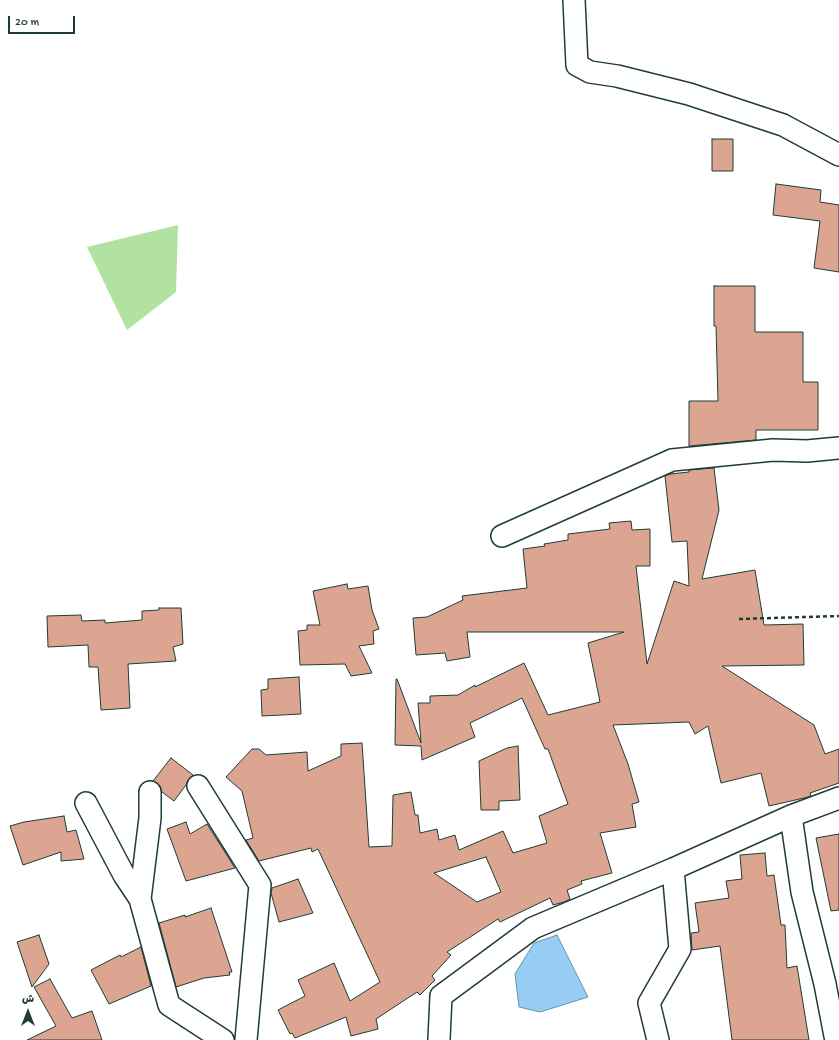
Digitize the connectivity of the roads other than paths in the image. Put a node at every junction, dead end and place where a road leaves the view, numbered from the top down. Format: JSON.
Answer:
{"nodes":[{"id":1,"x":574,"y":0,"type":"edge"},
{"id":2,"x":839,"y":155,"type":"edge"},
{"id":3,"x":839,"y":448,"type":"edge"},
{"id":4,"x":502,"y":536,"type":"dead end"},
{"id":5,"x":198,"y":786,"type":"dead end"},
{"id":6,"x":150,"y":792,"type":"dead end"},
{"id":7,"x":839,"y":798,"type":"edge"},
{"id":8,"x":86,"y":803,"type":"dead end"},
{"id":9,"x":791,"y":816,"type":"junction"},
{"id":10,"x":672,"y":869,"type":"junction"},
{"id":11,"x":140,"y":899,"type":"junction"},
{"id":12,"x":223,"y":1040,"type":"edge"},
{"id":13,"x":246,"y":1040,"type":"edge"},
{"id":14,"x":439,"y":1040,"type":"edge"},
{"id":15,"x":658,"y":1040,"type":"edge"},
{"id":16,"x":838,"y":1040,"type":"edge"}],
"edges":[{"from":1,"to":2,"type":"street"},
{"from":3,"to":4,"type":"street"},
{"from":5,"to":13,"type":"street"},
{"from":6,"to":11,"type":"street"},
{"from":7,"to":9,"type":"street"},
{"from":8,"to":11,"type":"street"},
{"from":9,"to":10,"type":"street"},
{"from":9,"to":16,"type":"street"},
{"from":10,"to":14,"type":"street"},
{"from":10,"to":15,"type":"street"},
{"from":11,"to":12,"type":"street"}]}
